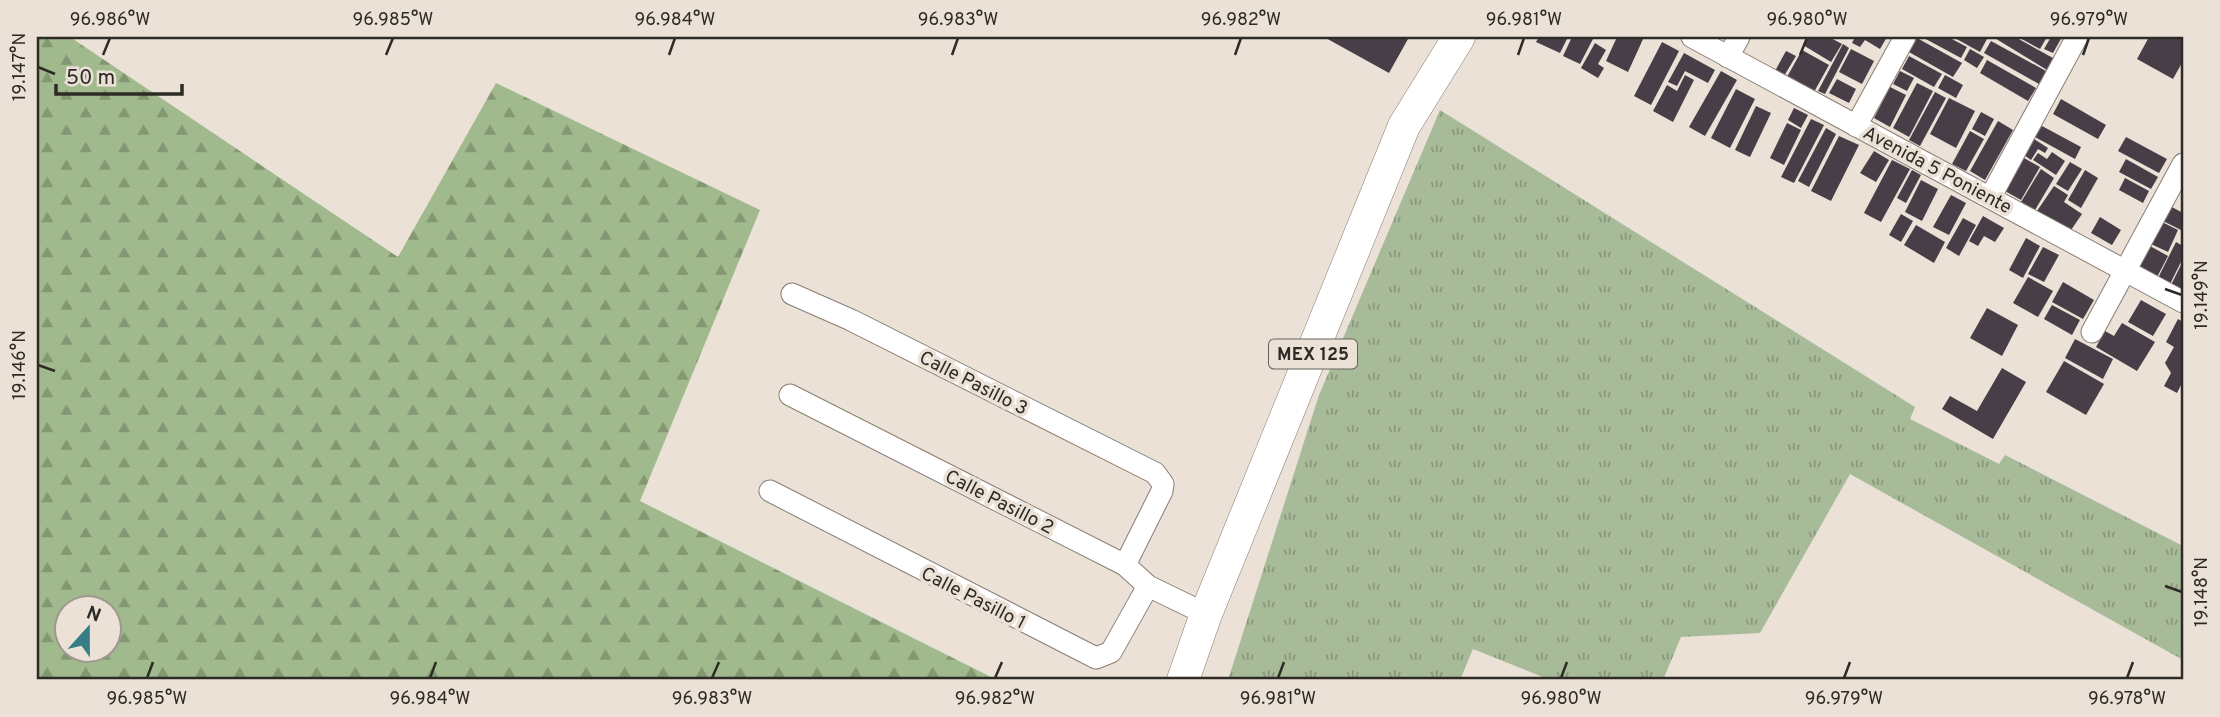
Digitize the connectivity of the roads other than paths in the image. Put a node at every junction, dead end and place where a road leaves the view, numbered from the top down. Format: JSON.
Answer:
{"nodes":[{"id":1,"x":1459,"y":37,"type":"edge"},
{"id":2,"x":1692,"y":37,"type":"edge"},
{"id":3,"x":1739,"y":37,"type":"edge"},
{"id":4,"x":1905,"y":37,"type":"edge"},
{"id":5,"x":2077,"y":37,"type":"edge"},
{"id":6,"x":1728,"y":57,"type":"junction"},
{"id":7,"x":1856,"y":126,"type":"junction"},
{"id":8,"x":2183,"y":164,"type":"edge"},
{"id":9,"x":1991,"y":196,"type":"junction"},
{"id":10,"x":2126,"y":271,"type":"junction"},
{"id":11,"x":792,"y":293,"type":"dead end"},
{"id":12,"x":2183,"y":302,"type":"edge"},
{"id":13,"x":2092,"y":332,"type":"dead end"},
{"id":14,"x":790,"y":395,"type":"dead end"},
{"id":15,"x":770,"y":491,"type":"dead end"},
{"id":16,"x":1125,"y":565,"type":"junction"},
{"id":17,"x":1148,"y":586,"type":"junction"},
{"id":18,"x":1206,"y":614,"type":"junction"},
{"id":19,"x":1183,"y":680,"type":"edge"}],
"edges":[{"from":1,"to":18,"type":"main road","number":"MEX 125"},
{"from":2,"to":6,"type":"street","name":"Avenida 5 Poniente"},
{"from":3,"to":6,"type":"street"},
{"from":4,"to":7,"type":"street"},
{"from":5,"to":9,"type":"street"},
{"from":6,"to":7,"type":"street","name":"Avenida 5 Poniente"},
{"from":7,"to":9,"type":"street","name":"Avenida 5 Poniente"},
{"from":8,"to":10,"type":"street"},
{"from":9,"to":10,"type":"street","name":"Avenida 5 Poniente"},
{"from":10,"to":12,"type":"street","name":"Avenida 5 Poniente"},
{"from":10,"to":13,"type":"street"},
{"from":11,"to":16,"type":"street","name":"Calle Pasillo 3"},
{"from":14,"to":16,"type":"street","name":"Calle Pasillo 2"},
{"from":15,"to":17,"type":"street","name":"Calle Pasillo 1"},
{"from":16,"to":17,"type":"street","name":"Calle Pasillo 2"},
{"from":17,"to":18,"type":"street","name":"Calle Pasillo 2"},
{"from":18,"to":19,"type":"main road","number":"MEX 125"}]}
